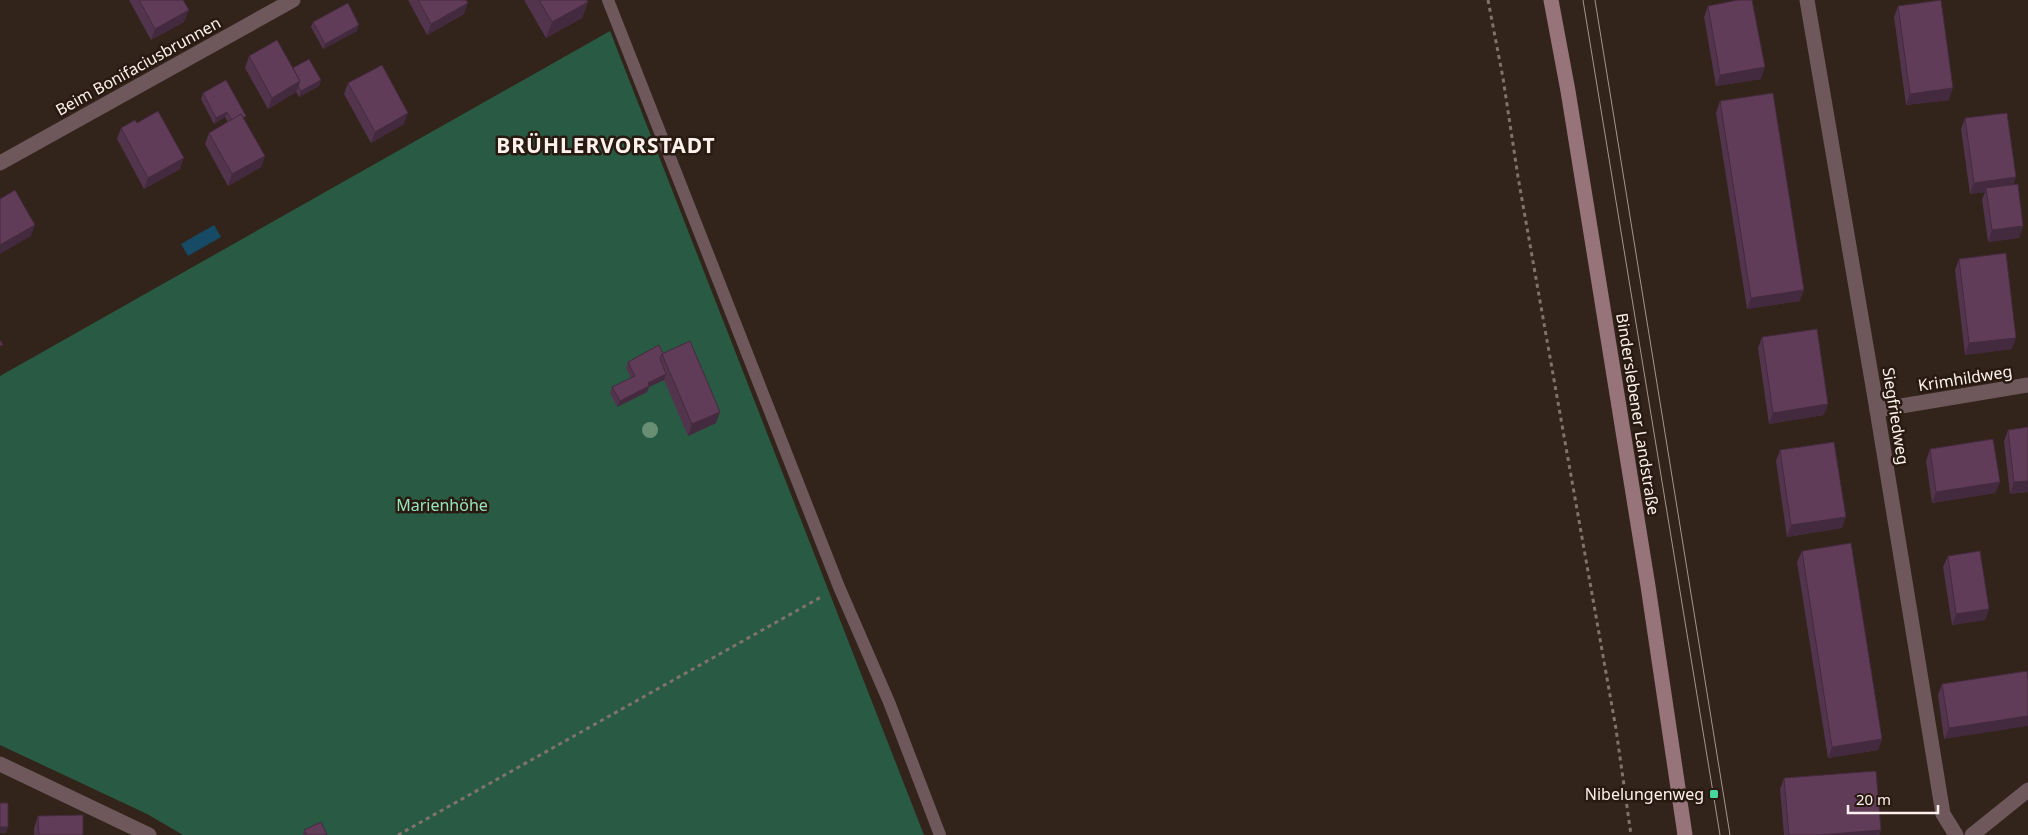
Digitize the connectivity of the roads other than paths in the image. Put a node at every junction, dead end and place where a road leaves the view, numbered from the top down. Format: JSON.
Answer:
{"nodes":[{"id":1,"x":293,"y":0,"type":"edge"},
{"id":2,"x":608,"y":0,"type":"edge"},
{"id":3,"x":1551,"y":0,"type":"edge"},
{"id":4,"x":1807,"y":0,"type":"edge"},
{"id":5,"x":0,"y":163,"type":"edge"},
{"id":6,"x":2028,"y":385,"type":"edge"},
{"id":7,"x":1878,"y":410,"type":"junction"},
{"id":8,"x":0,"y":764,"type":"edge"},
{"id":9,"x":2028,"y":790,"type":"edge"},
{"id":10,"x":149,"y":835,"type":"edge"},
{"id":11,"x":940,"y":835,"type":"edge"},
{"id":12,"x":1684,"y":835,"type":"edge"},
{"id":13,"x":1956,"y":835,"type":"edge"},
{"id":14,"x":1972,"y":835,"type":"edge"}],
"edges":[{"from":1,"to":5,"type":"street","name":"Beim Bonifaciusbrunnen"},
{"from":2,"to":11,"type":"lane"},
{"from":3,"to":12,"type":"main road","name":"Binderslebener Landstraße"},
{"from":4,"to":7,"type":"street","name":"Siegfriedweg"},
{"from":6,"to":7,"type":"street","name":"Krimhildweg"},
{"from":7,"to":13,"type":"street","name":"Siegfriedweg"},
{"from":8,"to":10,"type":"street"},
{"from":9,"to":14,"type":"street"}]}
